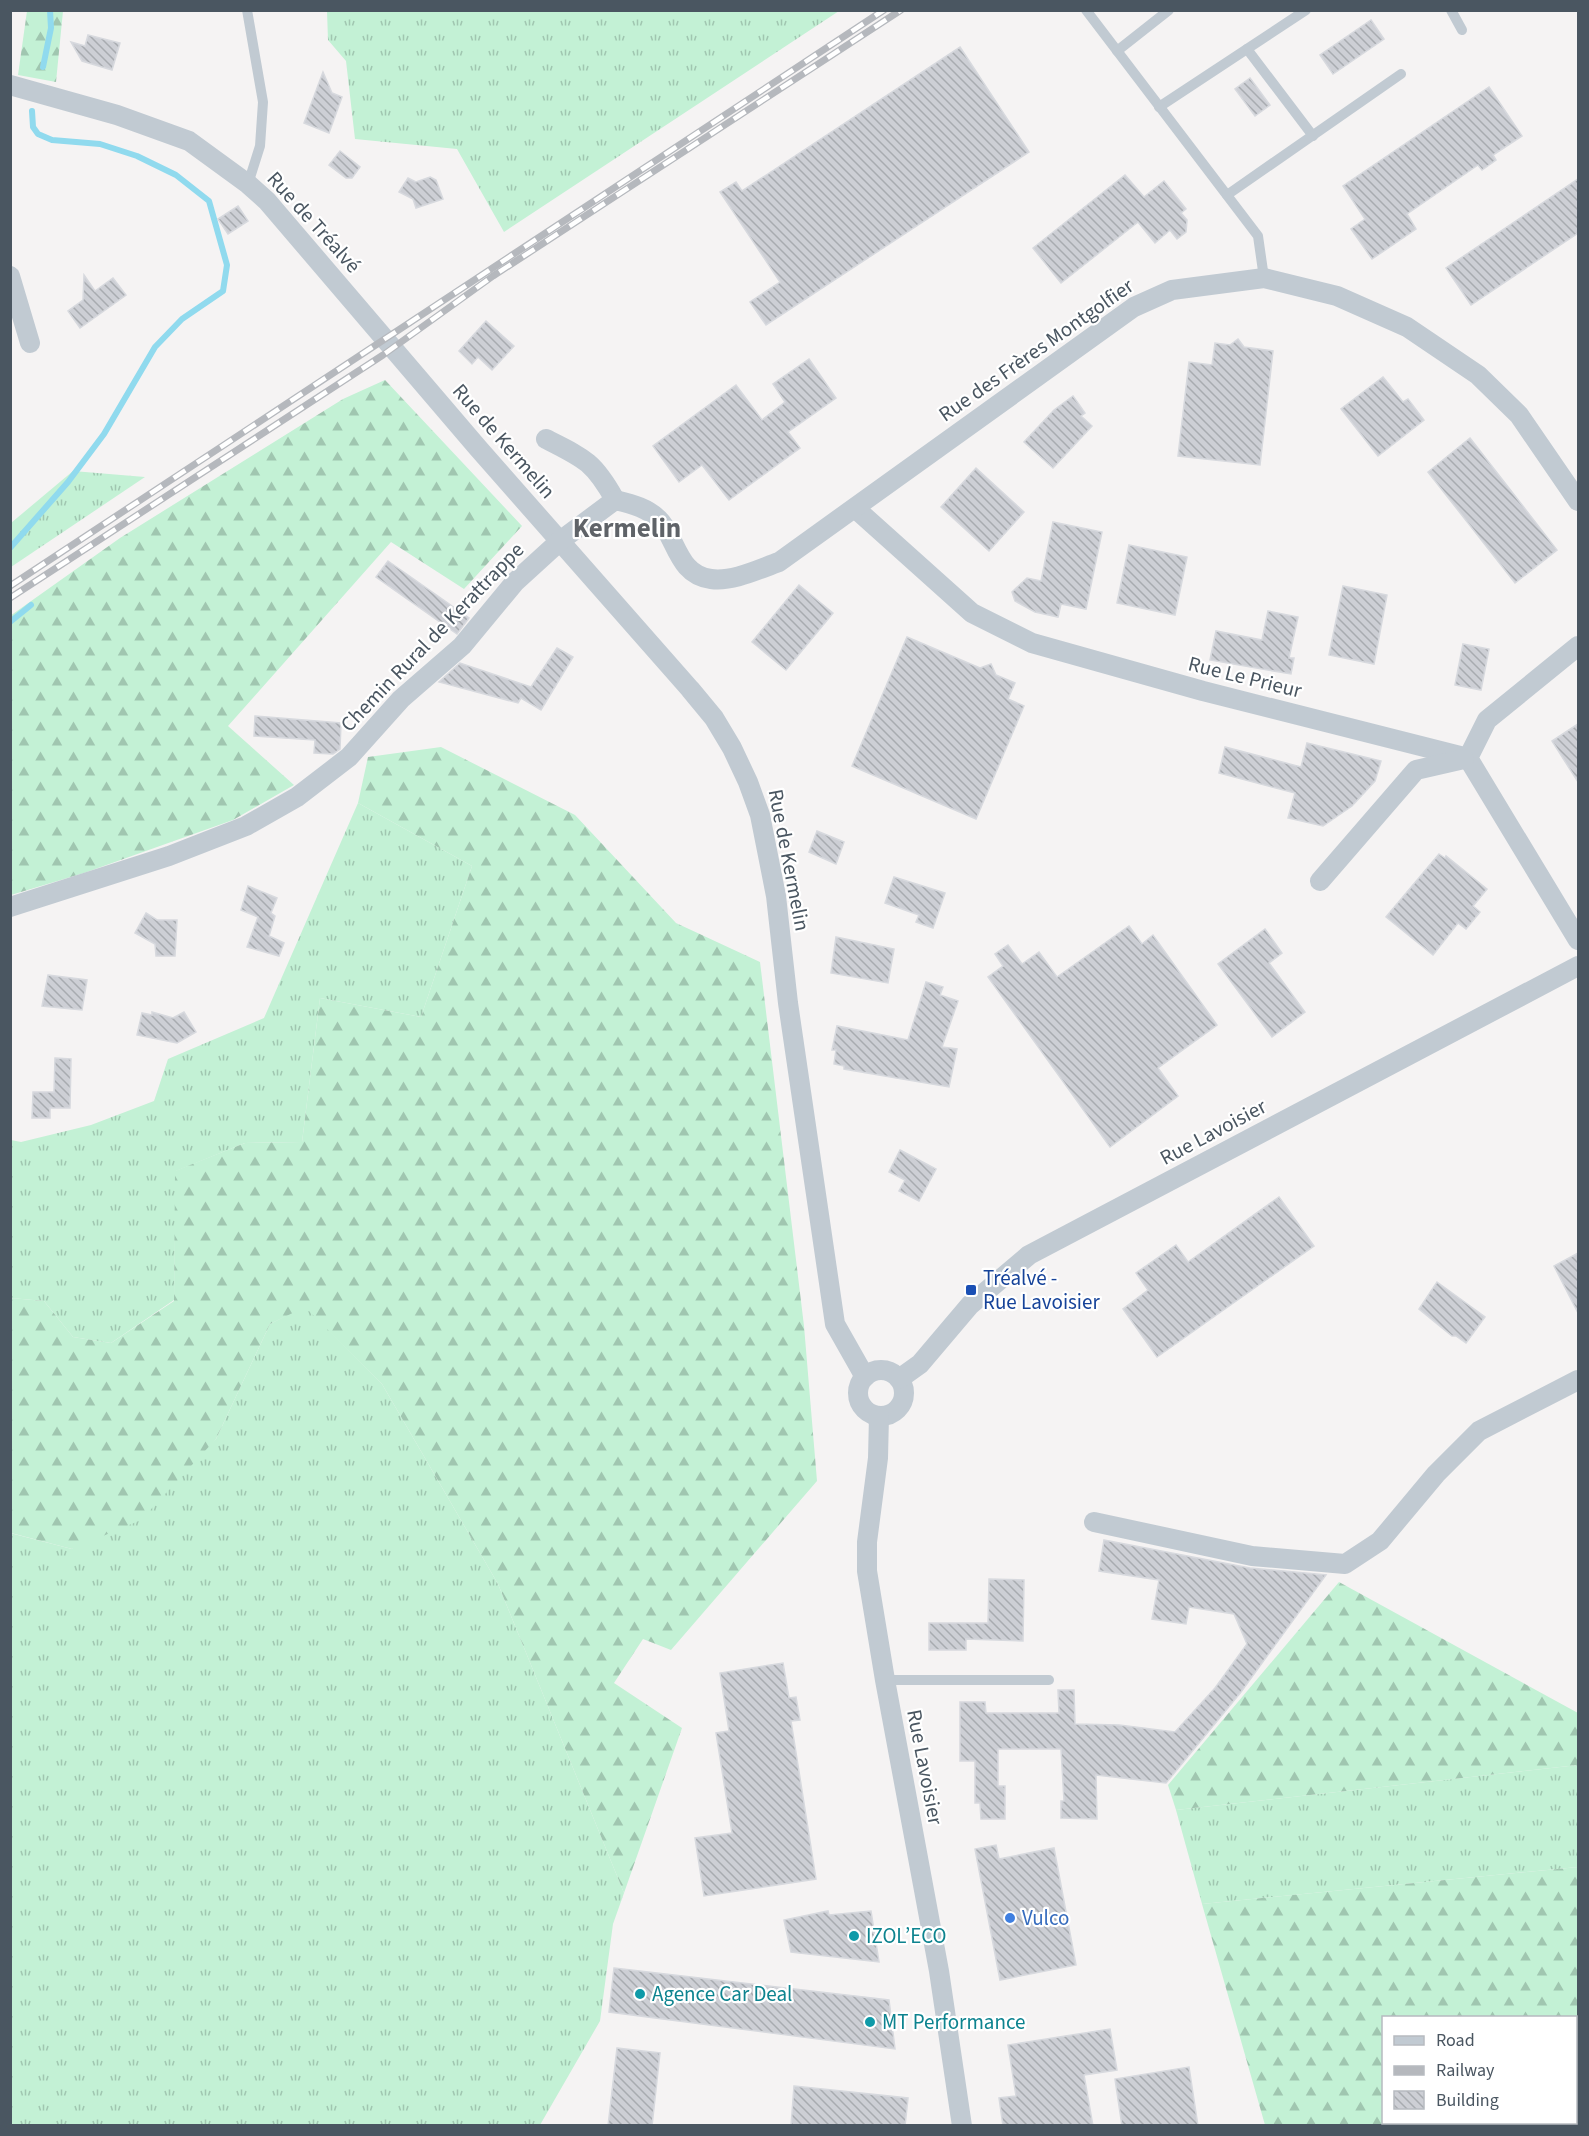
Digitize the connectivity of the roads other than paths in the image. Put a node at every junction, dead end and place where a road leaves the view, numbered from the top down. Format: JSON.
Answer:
{"nodes":[{"id":1,"x":247,"y":10,"type":"edge"},
{"id":2,"x":1086,"y":10,"type":"edge"},
{"id":3,"x":1169,"y":10,"type":"edge"},
{"id":4,"x":1306,"y":10,"type":"edge"},
{"id":5,"x":1451,"y":10,"type":"edge"},
{"id":6,"x":1462,"y":30,"type":"dead end"},
{"id":7,"x":1247,"y":49,"type":"junction"},
{"id":8,"x":1117,"y":51,"type":"junction"},
{"id":9,"x":1401,"y":74,"type":"dead end"},
{"id":10,"x":10,"y":85,"type":"edge"},
{"id":11,"x":1159,"y":107,"type":"junction"},
{"id":12,"x":1313,"y":136,"type":"junction"},
{"id":13,"x":248,"y":184,"type":"junction"},
{"id":14,"x":1227,"y":195,"type":"junction"},
{"id":15,"x":10,"y":276,"type":"edge"},
{"id":16,"x":1264,"y":278,"type":"junction"},
{"id":17,"x":30,"y":343,"type":"dead end"},
{"id":18,"x":401,"y":358,"type":"joint"},
{"id":19,"x":546,"y":439,"type":"dead end"},
{"id":20,"x":615,"y":500,"type":"junction"},
{"id":21,"x":1578,"y":501,"type":"edge"},
{"id":22,"x":856,"y":509,"type":"junction"},
{"id":23,"x":560,"y":541,"type":"junction"},
{"id":24,"x":1578,"y":646,"type":"edge"},
{"id":25,"x":1468,"y":758,"type":"junction"},
{"id":26,"x":1320,"y":881,"type":"dead end"},
{"id":27,"x":10,"y":907,"type":"edge"},
{"id":28,"x":1578,"y":940,"type":"edge"},
{"id":29,"x":1578,"y":966,"type":"edge"},
{"id":30,"x":865,"y":1377,"type":"junction"},
{"id":31,"x":899,"y":1379,"type":"junction"},
{"id":32,"x":1578,"y":1380,"type":"edge"},
{"id":33,"x":879,"y":1416,"type":"junction"},
{"id":34,"x":1094,"y":1522,"type":"dead end"},
{"id":35,"x":885,"y":1680,"type":"junction"},
{"id":36,"x":1049,"y":1680,"type":"dead end"},
{"id":37,"x":962,"y":2126,"type":"edge"}],
"edges":[{"from":1,"to":13,"type":"lane"},
{"from":2,"to":8,"type":"lane"},
{"from":3,"to":8,"type":"lane"},
{"from":4,"to":7,"type":"lane"},
{"from":5,"to":6,"type":"lane"},
{"from":7,"to":11,"type":"lane"},
{"from":7,"to":12,"type":"lane"},
{"from":8,"to":11,"type":"lane"},
{"from":9,"to":12,"type":"lane"},
{"from":10,"to":13,"type":"street","name":"Rue de Tréalvé"},
{"from":11,"to":14,"type":"lane"},
{"from":12,"to":14,"type":"lane"},
{"from":13,"to":18,"type":"street","name":"Rue de Tréalvé"},
{"from":14,"to":16,"type":"lane"},
{"from":15,"to":17,"type":"street"},
{"from":16,"to":21,"type":"street","name":"Rue des Frères Montgolfier"},
{"from":16,"to":22,"type":"street","name":"Rue des Frères Montgolfier"},
{"from":18,"to":23,"type":"street","name":"Rue de Kermelin"},
{"from":19,"to":20,"type":"street"},
{"from":20,"to":22,"type":"street","name":"Rue des Frères Montgolfier"},
{"from":20,"to":23,"type":"street","name":"Chemin Rural de Kerattrappe"},
{"from":22,"to":25,"type":"street","name":"Rue Le Prieur"},
{"from":23,"to":27,"type":"street","name":"Chemin Rural de Kerattrappe"},
{"from":23,"to":30,"type":"street","name":"Rue de Kermelin"},
{"from":24,"to":25,"type":"street"},
{"from":25,"to":26,"type":"street"},
{"from":25,"to":28,"type":"street"},
{"from":29,"to":31,"type":"street","name":"Rue Lavoisier"},
{"from":30,"to":31,"type":"street"},
{"from":30,"to":33,"type":"street"},
{"from":31,"to":33,"type":"street"},
{"from":32,"to":34,"type":"street"},
{"from":33,"to":35,"type":"street","name":"Rue Lavoisier"},
{"from":35,"to":36,"type":"lane"},
{"from":35,"to":37,"type":"street","name":"Rue Lavoisier"}]}
